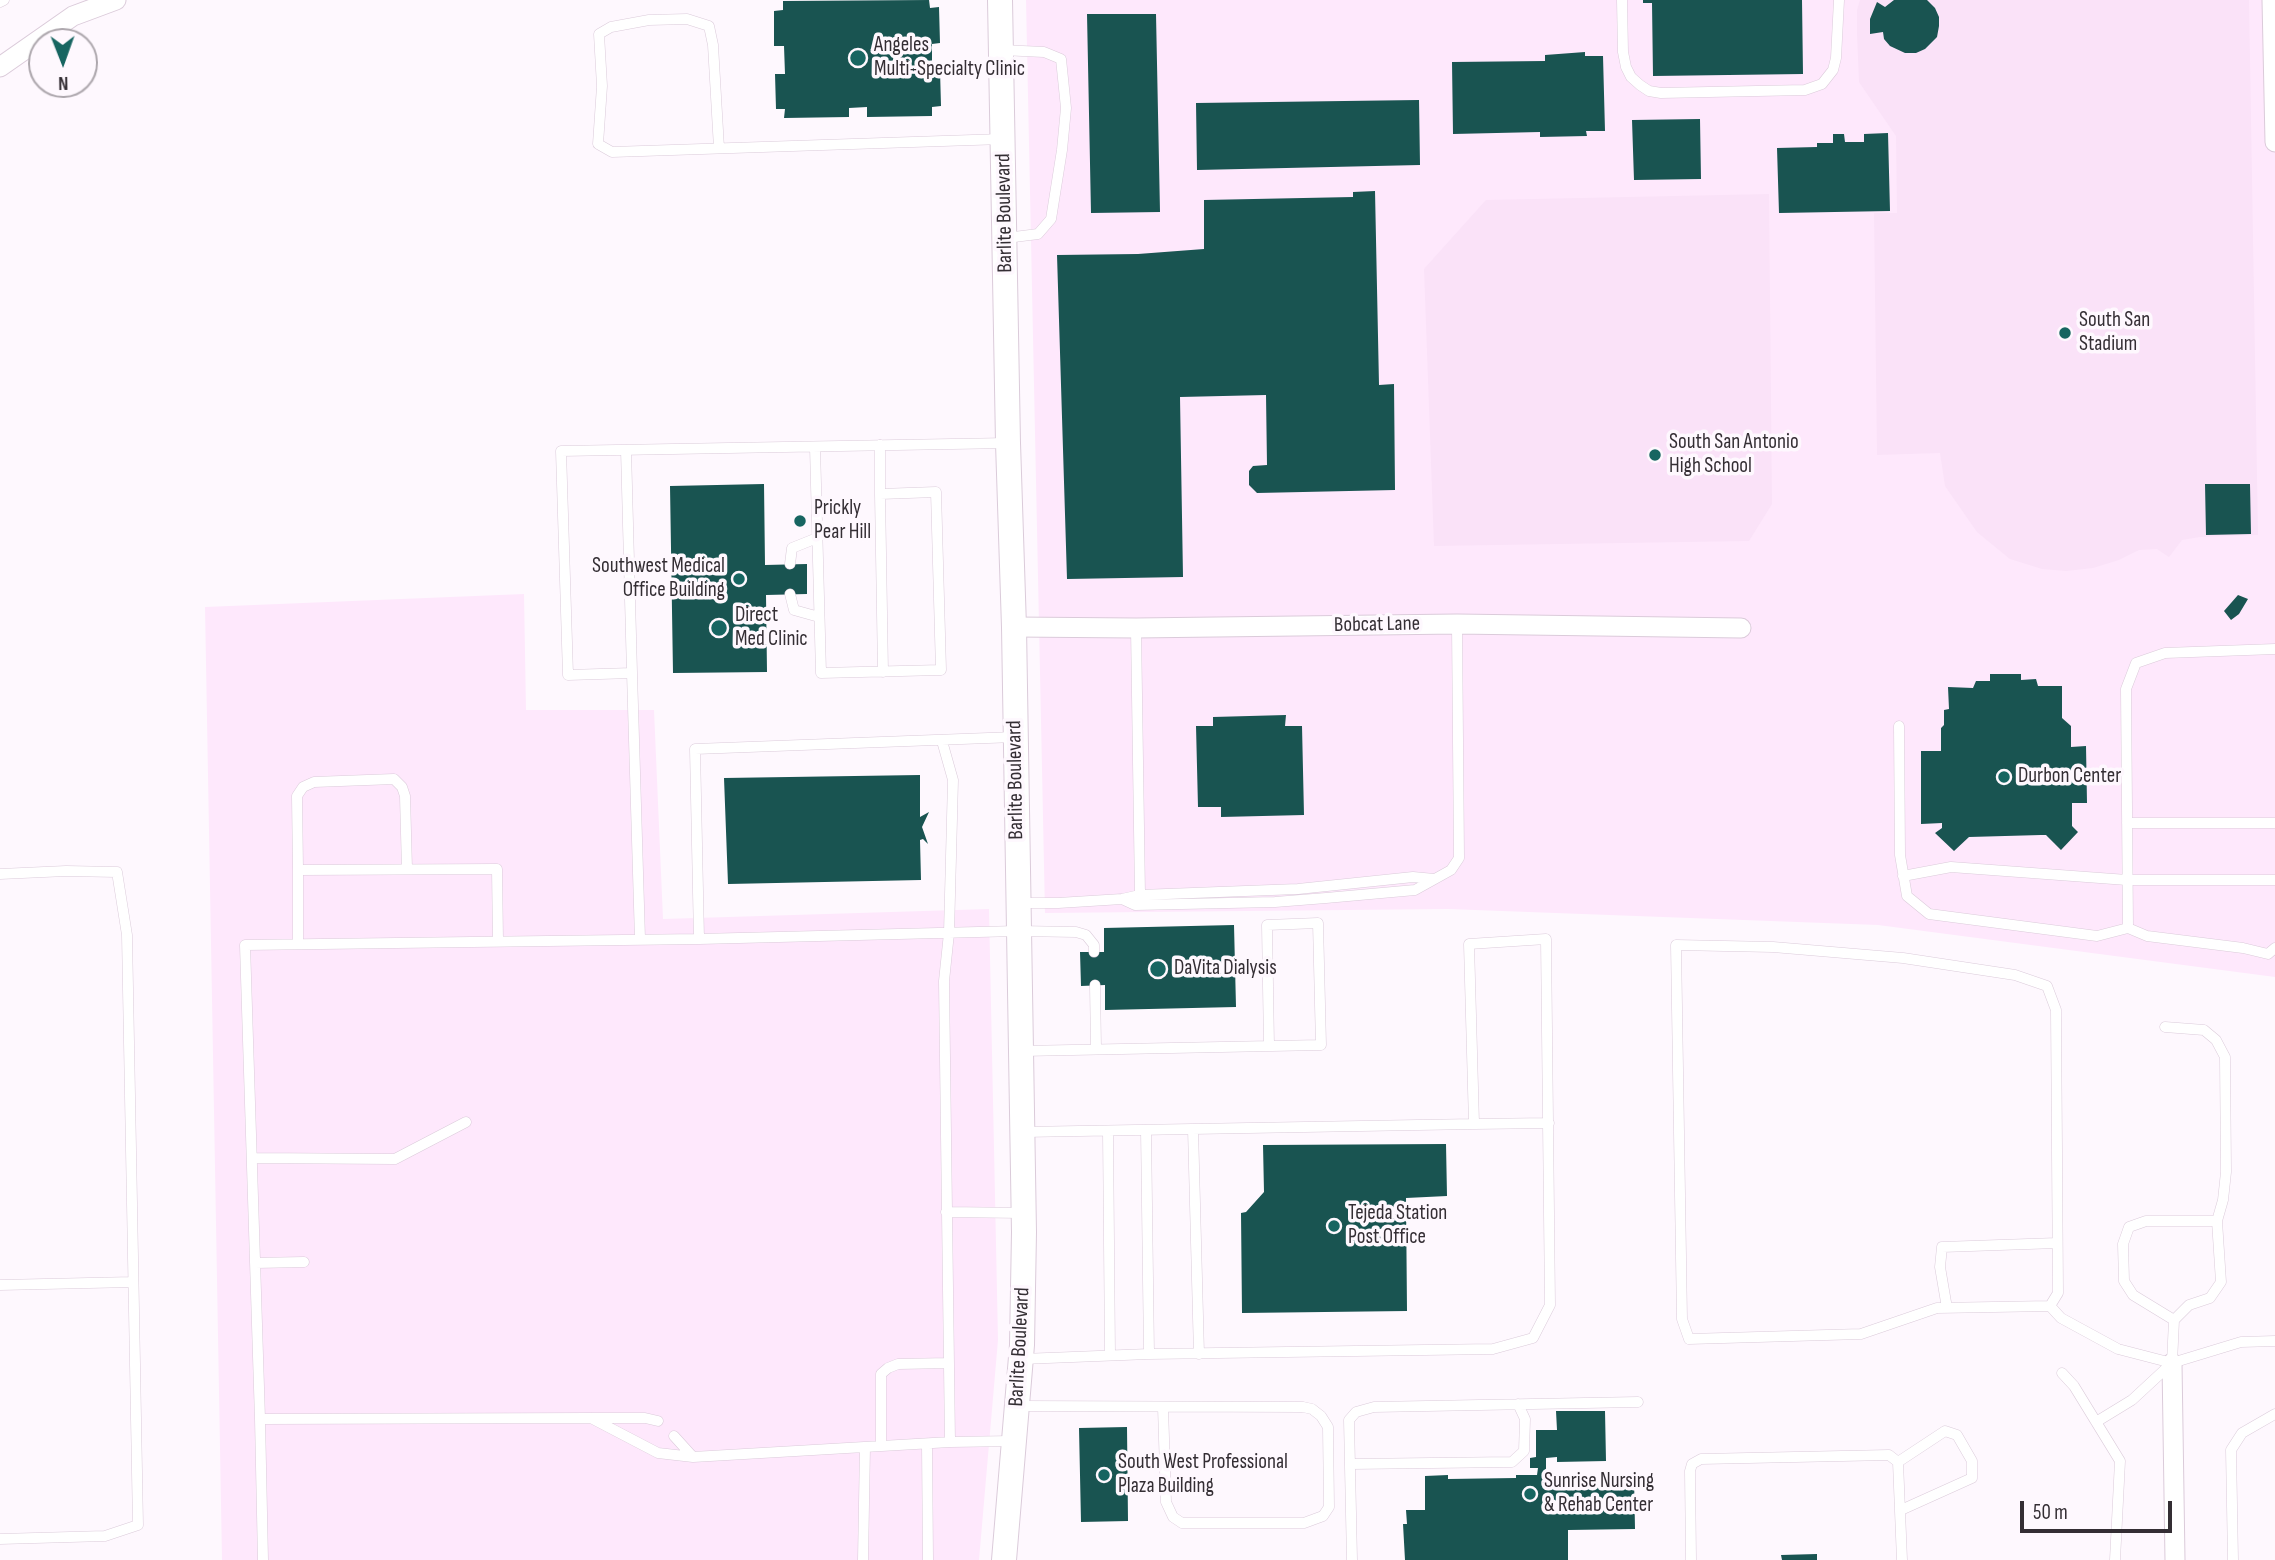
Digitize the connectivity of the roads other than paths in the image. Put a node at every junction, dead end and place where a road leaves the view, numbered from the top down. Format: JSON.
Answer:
{"nodes":[{"id":1,"x":116,"y":0,"type":"edge"},
{"id":2,"x":1000,"y":0,"type":"edge"},
{"id":3,"x":1622,"y":0,"type":"edge"},
{"id":4,"x":1839,"y":0,"type":"edge"},
{"id":5,"x":2272,"y":0,"type":"edge"},
{"id":6,"x":2274,"y":24,"type":"edge"},
{"id":7,"x":1001,"y":50,"type":"junction"},
{"id":8,"x":0,"y":67,"type":"edge"},
{"id":9,"x":1004,"y":139,"type":"junction"},
{"id":10,"x":2275,"y":142,"type":"edge"},
{"id":11,"x":719,"y":148,"type":"junction"},
{"id":12,"x":1005,"y":238,"type":"junction"},
{"id":13,"x":1009,"y":443,"type":"junction"},
{"id":14,"x":880,"y":445,"type":"junction"},
{"id":15,"x":814,"y":447,"type":"junction"},
{"id":16,"x":626,"y":450,"type":"junction"},
{"id":17,"x":880,"y":494,"type":"junction"},
{"id":18,"x":817,"y":538,"type":"junction"},
{"id":19,"x":790,"y":564,"type":"dead end"},
{"id":20,"x":790,"y":594,"type":"dead end"},
{"id":21,"x":819,"y":617,"type":"junction"},
{"id":22,"x":1457,"y":624,"type":"junction"},
{"id":23,"x":1014,"y":627,"type":"junction"},
{"id":24,"x":1136,"y":628,"type":"junction"},
{"id":25,"x":1741,"y":628,"type":"dead end"},
{"id":26,"x":2275,"y":649,"type":"edge"},
{"id":27,"x":883,"y":672,"type":"junction"},
{"id":28,"x":632,"y":673,"type":"junction"},
{"id":29,"x":1899,"y":726,"type":"dead end"},
{"id":30,"x":1016,"y":737,"type":"junction"},
{"id":31,"x":942,"y":741,"type":"junction"},
{"id":32,"x":2275,"y":822,"type":"edge"},
{"id":33,"x":2127,"y":823,"type":"junction"},
{"id":34,"x":407,"y":869,"type":"junction"},
{"id":35,"x":298,"y":870,"type":"junction"},
{"id":36,"x":0,"y":874,"type":"edge"},
{"id":37,"x":1903,"y":876,"type":"junction"},
{"id":38,"x":1434,"y":879,"type":"junction"},
{"id":39,"x":2127,"y":880,"type":"junction"},
{"id":40,"x":2275,"y":880,"type":"edge"},
{"id":41,"x":1140,"y":895,"type":"junction"},
{"id":42,"x":1122,"y":899,"type":"junction"},
{"id":43,"x":1018,"y":903,"type":"junction"},
{"id":44,"x":2128,"y":928,"type":"junction"},
{"id":45,"x":1018,"y":931,"type":"junction"},
{"id":46,"x":949,"y":933,"type":"junction"},
{"id":47,"x":640,"y":939,"type":"junction"},
{"id":48,"x":699,"y":939,"type":"junction"},
{"id":49,"x":498,"y":941,"type":"junction"},
{"id":50,"x":298,"y":944,"type":"junction"},
{"id":51,"x":2275,"y":948,"type":"edge"},
{"id":52,"x":1094,"y":952,"type":"dead end"},
{"id":53,"x":1095,"y":985,"type":"dead end"},
{"id":54,"x":2165,"y":1027,"type":"dead end"},
{"id":55,"x":1269,"y":1045,"type":"junction"},
{"id":56,"x":1096,"y":1048,"type":"junction"},
{"id":57,"x":1021,"y":1051,"type":"junction"},
{"id":58,"x":466,"y":1122,"type":"dead end"},
{"id":59,"x":1549,"y":1123,"type":"junction"},
{"id":60,"x":1474,"y":1124,"type":"junction"},
{"id":61,"x":1193,"y":1129,"type":"junction"},
{"id":62,"x":1146,"y":1130,"type":"junction"},
{"id":63,"x":1108,"y":1131,"type":"junction"},
{"id":64,"x":1022,"y":1132,"type":"junction"},
{"id":65,"x":252,"y":1158,"type":"junction"},
{"id":66,"x":946,"y":1212,"type":"junction"},
{"id":67,"x":1023,"y":1213,"type":"junction"},
{"id":68,"x":2217,"y":1221,"type":"junction"},
{"id":69,"x":2057,"y":1243,"type":"junction"},
{"id":70,"x":304,"y":1262,"type":"dead end"},
{"id":71,"x":255,"y":1263,"type":"junction"},
{"id":72,"x":133,"y":1282,"type":"junction"},
{"id":73,"x":0,"y":1284,"type":"edge"},
{"id":74,"x":2050,"y":1306,"type":"junction"},
{"id":75,"x":1947,"y":1308,"type":"junction"},
{"id":76,"x":2174,"y":1320,"type":"junction"},
{"id":77,"x":2275,"y":1341,"type":"edge"},
{"id":78,"x":1149,"y":1354,"type":"junction"},
{"id":79,"x":1199,"y":1354,"type":"junction"},
{"id":80,"x":1110,"y":1356,"type":"junction"},
{"id":81,"x":1021,"y":1359,"type":"junction"},
{"id":82,"x":948,"y":1363,"type":"junction"},
{"id":83,"x":2172,"y":1363,"type":"junction"},
{"id":84,"x":2062,"y":1373,"type":"dead end"},
{"id":85,"x":1638,"y":1402,"type":"dead end"},
{"id":86,"x":1518,"y":1404,"type":"junction"},
{"id":87,"x":1017,"y":1406,"type":"junction"},
{"id":88,"x":1163,"y":1407,"type":"junction"},
{"id":89,"x":2275,"y":1414,"type":"edge"},
{"id":90,"x":591,"y":1418,"type":"junction"},
{"id":91,"x":260,"y":1419,"type":"junction"},
{"id":92,"x":658,"y":1421,"type":"dead end"},
{"id":93,"x":2096,"y":1422,"type":"junction"},
{"id":94,"x":674,"y":1436,"type":"dead end"},
{"id":95,"x":1014,"y":1441,"type":"junction"},
{"id":96,"x":950,"y":1442,"type":"junction"},
{"id":97,"x":927,"y":1444,"type":"junction"},
{"id":98,"x":881,"y":1446,"type":"junction"},
{"id":99,"x":865,"y":1447,"type":"junction"},
{"id":100,"x":693,"y":1457,"type":"junction"},
{"id":101,"x":1898,"y":1462,"type":"junction"},
{"id":102,"x":1351,"y":1464,"type":"junction"},
{"id":103,"x":1901,"y":1510,"type":"junction"},
{"id":104,"x":0,"y":1539,"type":"edge"},
{"id":105,"x":263,"y":1560,"type":"edge"},
{"id":106,"x":863,"y":1560,"type":"edge"},
{"id":107,"x":928,"y":1560,"type":"edge"},
{"id":108,"x":1004,"y":1560,"type":"edge"},
{"id":109,"x":1352,"y":1560,"type":"edge"},
{"id":110,"x":1691,"y":1560,"type":"edge"},
{"id":111,"x":1902,"y":1560,"type":"edge"},
{"id":112,"x":2115,"y":1560,"type":"edge"},
{"id":113,"x":2175,"y":1560,"type":"edge"},
{"id":114,"x":2233,"y":1560,"type":"edge"}],
"edges":[{"from":1,"to":8,"type":"street"},
{"from":2,"to":7,"type":"street","name":"Barlite Boulevard"},
{"from":3,"to":4,"type":"lane"},
{"from":5,"to":6,"type":"street"},
{"from":6,"to":10,"type":"street"},
{"from":7,"to":9,"type":"street","name":"Barlite Boulevard"},
{"from":7,"to":12,"type":"lane"},
{"from":9,"to":11,"type":"lane"},
{"from":9,"to":12,"type":"street","name":"Barlite Boulevard"},
{"from":11,"to":11,"type":"lane"},
{"from":12,"to":13,"type":"street","name":"Barlite Boulevard"},
{"from":13,"to":14,"type":"lane"},
{"from":13,"to":23,"type":"street","name":"Barlite Boulevard"},
{"from":14,"to":15,"type":"lane"},
{"from":14,"to":17,"type":"lane"},
{"from":15,"to":16,"type":"lane"},
{"from":15,"to":18,"type":"lane"},
{"from":16,"to":28,"type":"lane"},
{"from":16,"to":28,"type":"lane"},
{"from":17,"to":27,"type":"lane"},
{"from":17,"to":27,"type":"lane"},
{"from":18,"to":19,"type":"lane"},
{"from":18,"to":21,"type":"lane"},
{"from":20,"to":21,"type":"lane"},
{"from":21,"to":27,"type":"lane"},
{"from":22,"to":24,"type":"street","name":"Bobcat Lane"},
{"from":22,"to":25,"type":"street","name":"Bobcat Lane"},
{"from":22,"to":38,"type":"lane"},
{"from":23,"to":24,"type":"street","name":"Bobcat Lane"},
{"from":23,"to":30,"type":"street","name":"Barlite Boulevard"},
{"from":24,"to":41,"type":"lane"},
{"from":26,"to":33,"type":"lane"},
{"from":28,"to":47,"type":"lane"},
{"from":29,"to":37,"type":"lane"},
{"from":30,"to":31,"type":"lane"},
{"from":30,"to":43,"type":"street","name":"Barlite Boulevard"},
{"from":31,"to":46,"type":"lane"},
{"from":31,"to":48,"type":"lane"},
{"from":32,"to":33,"type":"lane"},
{"from":33,"to":39,"type":"lane"},
{"from":34,"to":35,"type":"lane"},
{"from":34,"to":35,"type":"lane"},
{"from":34,"to":49,"type":"lane"},
{"from":35,"to":50,"type":"lane"},
{"from":36,"to":72,"type":"lane"},
{"from":37,"to":39,"type":"lane"},
{"from":37,"to":44,"type":"lane"},
{"from":38,"to":41,"type":"lane"},
{"from":38,"to":42,"type":"lane"},
{"from":39,"to":40,"type":"lane"},
{"from":39,"to":44,"type":"lane"},
{"from":41,"to":42,"type":"lane"},
{"from":42,"to":43,"type":"lane"},
{"from":43,"to":45,"type":"street","name":"Barlite Boulevard"},
{"from":44,"to":51,"type":"lane"},
{"from":45,"to":46,"type":"lane"},
{"from":45,"to":52,"type":"lane"},
{"from":45,"to":57,"type":"street","name":"Barlite Boulevard"},
{"from":46,"to":48,"type":"lane"},
{"from":46,"to":66,"type":"lane"},
{"from":47,"to":48,"type":"lane"},
{"from":47,"to":49,"type":"lane"},
{"from":49,"to":50,"type":"lane"},
{"from":50,"to":65,"type":"lane"},
{"from":53,"to":56,"type":"lane"},
{"from":54,"to":68,"type":"lane"},
{"from":55,"to":55,"type":"lane"},
{"from":55,"to":56,"type":"lane"},
{"from":56,"to":57,"type":"lane"},
{"from":57,"to":64,"type":"street","name":"Barlite Boulevard"},
{"from":58,"to":65,"type":"lane"},
{"from":59,"to":60,"type":"lane"},
{"from":59,"to":60,"type":"lane"},
{"from":59,"to":79,"type":"lane"},
{"from":60,"to":61,"type":"lane"},
{"from":61,"to":62,"type":"lane"},
{"from":61,"to":79,"type":"lane"},
{"from":62,"to":63,"type":"lane"},
{"from":62,"to":78,"type":"lane"},
{"from":63,"to":64,"type":"lane"},
{"from":63,"to":80,"type":"lane"},
{"from":64,"to":67,"type":"street","name":"Barlite Boulevard"},
{"from":65,"to":71,"type":"lane"},
{"from":66,"to":67,"type":"lane"},
{"from":66,"to":82,"type":"lane"},
{"from":67,"to":81,"type":"street","name":"Barlite Boulevard"},
{"from":68,"to":76,"type":"lane"},
{"from":68,"to":76,"type":"lane"},
{"from":69,"to":74,"type":"lane"},
{"from":69,"to":75,"type":"lane"},
{"from":69,"to":75,"type":"lane"},
{"from":70,"to":71,"type":"lane"},
{"from":71,"to":91,"type":"lane"},
{"from":72,"to":73,"type":"lane"},
{"from":72,"to":104,"type":"lane"},
{"from":74,"to":75,"type":"lane"},
{"from":74,"to":83,"type":"lane"},
{"from":76,"to":83,"type":"lane"},
{"from":77,"to":83,"type":"lane"},
{"from":78,"to":79,"type":"lane"},
{"from":78,"to":80,"type":"lane"},
{"from":80,"to":81,"type":"lane"},
{"from":81,"to":87,"type":"street","name":"Barlite Boulevard"},
{"from":82,"to":96,"type":"lane"},
{"from":82,"to":98,"type":"lane"},
{"from":83,"to":93,"type":"lane"},
{"from":83,"to":113,"type":"street"},
{"from":84,"to":93,"type":"lane"},
{"from":85,"to":86,"type":"lane"},
{"from":86,"to":102,"type":"lane"},
{"from":86,"to":102,"type":"lane"},
{"from":87,"to":88,"type":"lane"},
{"from":87,"to":95,"type":"street","name":"Barlite Boulevard"},
{"from":88,"to":88,"type":"lane"},
{"from":89,"to":114,"type":"lane"},
{"from":90,"to":91,"type":"lane"},
{"from":90,"to":92,"type":"lane"},
{"from":90,"to":100,"type":"lane"},
{"from":91,"to":105,"type":"lane"},
{"from":93,"to":112,"type":"lane"},
{"from":94,"to":100,"type":"lane"},
{"from":95,"to":96,"type":"lane"},
{"from":95,"to":108,"type":"street","name":"Barlite Boulevard"},
{"from":96,"to":97,"type":"lane"},
{"from":97,"to":98,"type":"lane"},
{"from":97,"to":107,"type":"lane"},
{"from":98,"to":99,"type":"lane"},
{"from":99,"to":100,"type":"lane"},
{"from":99,"to":106,"type":"lane"},
{"from":101,"to":103,"type":"lane"},
{"from":101,"to":103,"type":"lane"},
{"from":101,"to":110,"type":"lane"},
{"from":102,"to":109,"type":"lane"},
{"from":103,"to":111,"type":"lane"}]}
